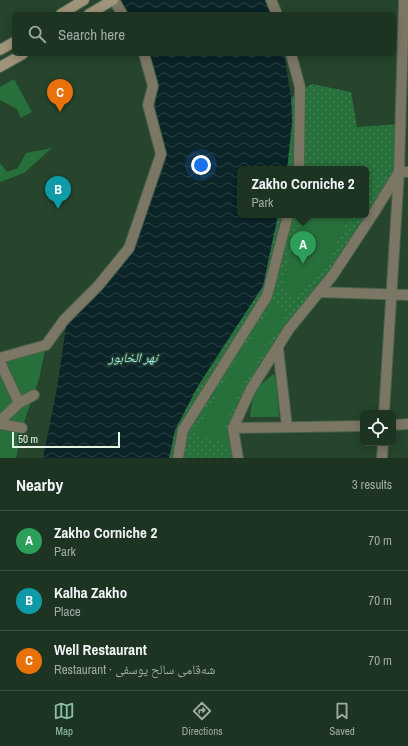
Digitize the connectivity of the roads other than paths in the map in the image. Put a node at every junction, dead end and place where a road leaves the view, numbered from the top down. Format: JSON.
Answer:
{"nodes":[{"id":1,"x":84,"y":0,"type":"edge"},
{"id":2,"x":113,"y":0,"type":"edge"},
{"id":3,"x":271,"y":0,"type":"edge"},
{"id":4,"x":404,"y":0,"type":"edge"},
{"id":5,"x":64,"y":12,"type":"edge"},
{"id":6,"x":92,"y":12,"type":"edge"},
{"id":7,"x":121,"y":12,"type":"edge"},
{"id":8,"x":276,"y":12,"type":"edge"},
{"id":9,"x":12,"y":43,"type":"edge"},
{"id":10,"x":0,"y":50,"type":"edge"},
{"id":11,"x":406,"y":53,"type":"edge"},
{"id":12,"x":19,"y":56,"type":"edge"},
{"id":13,"x":145,"y":56,"type":"edge"},
{"id":14,"x":291,"y":56,"type":"edge"},
{"id":15,"x":0,"y":68,"type":"edge"},
{"id":16,"x":299,"y":166,"type":"edge"},
{"id":17,"x":404,"y":172,"type":"edge"},
{"id":18,"x":287,"y":218,"type":"edge"},
{"id":19,"x":319,"y":292,"type":"junction"},
{"id":20,"x":392,"y":295,"type":"junction"},
{"id":21,"x":408,"y":295,"type":"edge"},
{"id":22,"x":278,"y":348,"type":"junction"},
{"id":23,"x":0,"y":358,"type":"edge"},
{"id":24,"x":0,"y":362,"type":"edge"},
{"id":25,"x":34,"y":395,"type":"dead end"},
{"id":26,"x":19,"y":403,"type":"junction"},
{"id":27,"x":384,"y":410,"type":"edge"},
{"id":28,"x":0,"y":421,"type":"edge"},
{"id":29,"x":0,"y":424,"type":"edge"},
{"id":30,"x":408,"y":424,"type":"edge"},
{"id":31,"x":396,"y":425,"type":"edge"},
{"id":32,"x":360,"y":426,"type":"edge"},
{"id":33,"x":287,"y":427,"type":"junction"},
{"id":34,"x":22,"y":428,"type":"dead end"},
{"id":35,"x":233,"y":428,"type":"junction"},
{"id":36,"x":383,"y":446,"type":"edge"},
{"id":37,"x":178,"y":458,"type":"edge"},
{"id":38,"x":238,"y":458,"type":"edge"},
{"id":39,"x":382,"y":458,"type":"edge"}],
"edges":[{"from":1,"to":5,"type":"main road"},
{"from":2,"to":6,"type":"main road"},
{"from":2,"to":7,"type":"street"},
{"from":3,"to":8,"type":"street"},
{"from":4,"to":11,"type":"street"},
{"from":9,"to":10,"type":"main road"},
{"from":11,"to":17,"type":"street"},
{"from":12,"to":15,"type":"main road"},
{"from":13,"to":23,"type":"street"},
{"from":14,"to":16,"type":"street"},
{"from":17,"to":19,"type":"street"},
{"from":17,"to":20,"type":"street"},
{"from":18,"to":37,"type":"street"},
{"from":19,"to":20,"type":"street"},
{"from":19,"to":22,"type":"street"},
{"from":20,"to":21,"type":"street"},
{"from":20,"to":27,"type":"street"},
{"from":22,"to":33,"type":"street"},
{"from":22,"to":35,"type":"street"},
{"from":24,"to":26,"type":"street"},
{"from":25,"to":26,"type":"street"},
{"from":26,"to":28,"type":"street"},
{"from":29,"to":34,"type":"street"},
{"from":30,"to":31,"type":"street"},
{"from":32,"to":33,"type":"street"},
{"from":33,"to":35,"type":"street"},
{"from":35,"to":38,"type":"street"},
{"from":36,"to":39,"type":"street"}]}
